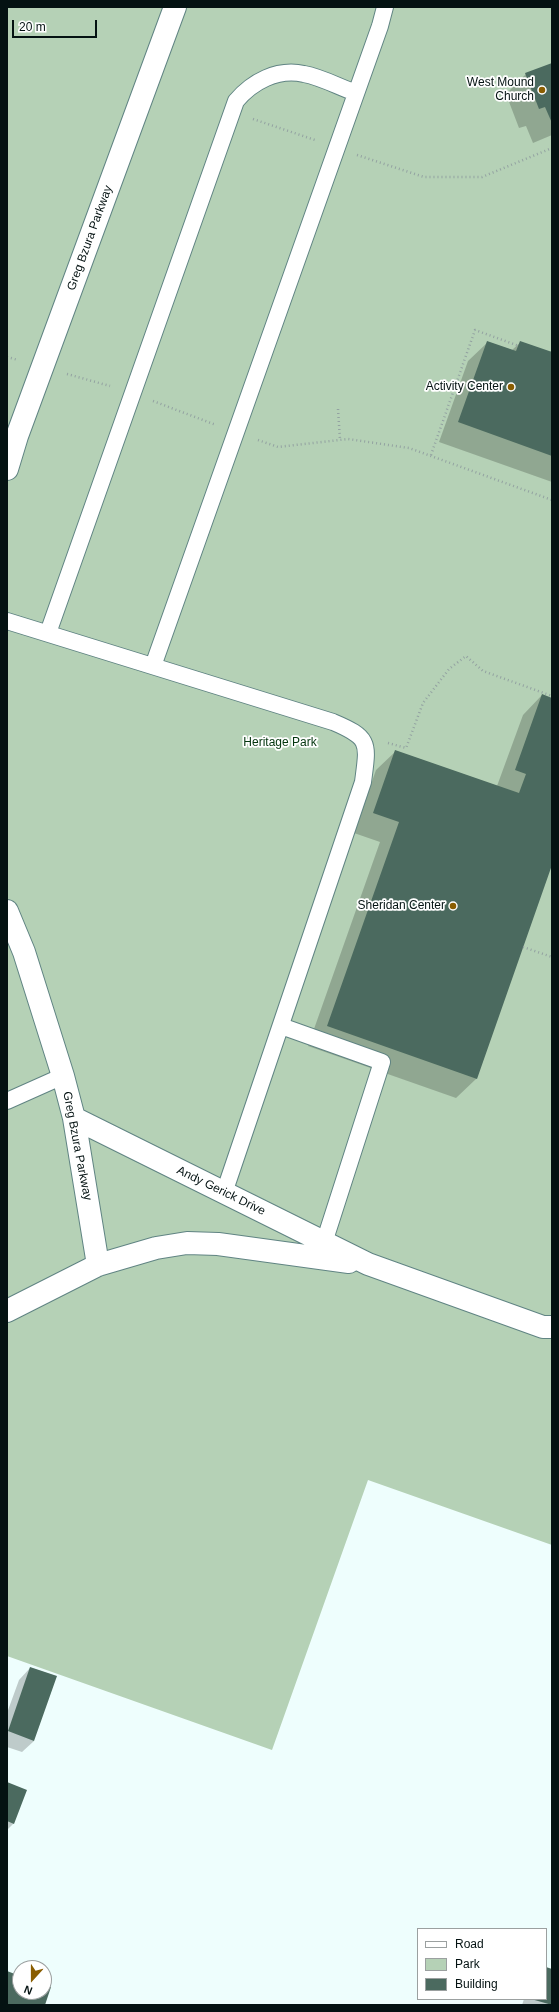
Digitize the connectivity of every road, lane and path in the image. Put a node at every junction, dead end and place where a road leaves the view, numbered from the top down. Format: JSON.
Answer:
{"nodes":[{"id":1,"x":175,"y":7,"type":"edge"},
{"id":2,"x":385,"y":7,"type":"edge"},
{"id":3,"x":356,"y":93,"type":"junction"},
{"id":4,"x":232,"y":111,"type":"junction"},
{"id":5,"x":337,"y":148,"type":"junction"},
{"id":6,"x":552,"y":148,"type":"edge"},
{"id":7,"x":518,"y":346,"type":"dead end"},
{"id":8,"x":7,"y":357,"type":"edge"},
{"id":9,"x":42,"y":368,"type":"junction"},
{"id":10,"x":133,"y":393,"type":"junction"},
{"id":11,"x":338,"y":409,"type":"dead end"},
{"id":12,"x":236,"y":433,"type":"junction"},
{"id":13,"x":340,"y":440,"type":"junction"},
{"id":14,"x":431,"y":455,"type":"junction"},
{"id":15,"x":7,"y":469,"type":"edge"},
{"id":16,"x":552,"y":500,"type":"edge"},
{"id":17,"x":7,"y":621,"type":"edge"},
{"id":18,"x":48,"y":633,"type":"junction"},
{"id":19,"x":153,"y":666,"type":"junction"},
{"id":20,"x":552,"y":696,"type":"edge"},
{"id":21,"x":364,"y":740,"type":"junction"},
{"id":22,"x":7,"y":910,"type":"edge"},
{"id":23,"x":523,"y":947,"type":"dead end"},
{"id":24,"x":552,"y":957,"type":"edge"},
{"id":25,"x":281,"y":1026,"type":"junction"},
{"id":26,"x":63,"y":1076,"type":"junction"},
{"id":27,"x":7,"y":1101,"type":"edge"},
{"id":28,"x":74,"y":1118,"type":"junction"},
{"id":29,"x":224,"y":1193,"type":"junction"},
{"id":30,"x":322,"y":1250,"type":"junction"},
{"id":31,"x":98,"y":1265,"type":"junction"},
{"id":32,"x":7,"y":1311,"type":"edge"},
{"id":33,"x":549,"y":1329,"type":"edge"}],
"edges":[{"from":1,"to":9,"type":"street","name":"Greg Bzura Parkway"},
{"from":2,"to":3,"type":"lane"},
{"from":3,"to":4,"type":"lane"},
{"from":3,"to":5,"type":"lane"},
{"from":4,"to":5,"type":"path"},
{"from":4,"to":10,"type":"lane"},
{"from":5,"to":6,"type":"path"},
{"from":5,"to":12,"type":"lane"},
{"from":7,"to":14,"type":"path"},
{"from":8,"to":9,"type":"path"},
{"from":9,"to":10,"type":"path"},
{"from":9,"to":15,"type":"street","name":"Greg Bzura Parkway"},
{"from":10,"to":12,"type":"path"},
{"from":10,"to":18,"type":"lane"},
{"from":11,"to":13,"type":"path"},
{"from":12,"to":13,"type":"path"},
{"from":12,"to":19,"type":"lane"},
{"from":13,"to":14,"type":"path"},
{"from":14,"to":16,"type":"path"},
{"from":17,"to":18,"type":"lane"},
{"from":18,"to":19,"type":"lane"},
{"from":19,"to":21,"type":"lane"},
{"from":20,"to":21,"type":"path"},
{"from":21,"to":25,"type":"lane"},
{"from":22,"to":26,"type":"street","name":"Greg Bzura Parkway"},
{"from":23,"to":24,"type":"path"},
{"from":25,"to":29,"type":"lane"},
{"from":25,"to":30,"type":"lane"},
{"from":26,"to":27,"type":"lane"},
{"from":26,"to":28,"type":"street","name":"Greg Bzura Parkway"},
{"from":28,"to":29,"type":"street","name":"Andy Gerick Drive"},
{"from":28,"to":31,"type":"street","name":"Greg Bzura Parkway"},
{"from":29,"to":30,"type":"street","name":"Andy Gerick Drive"},
{"from":30,"to":31,"type":"street","name":"Andy Gerick Drive"},
{"from":30,"to":33,"type":"street","name":"Andy Gerick Drive"},
{"from":31,"to":32,"type":"street"}]}
